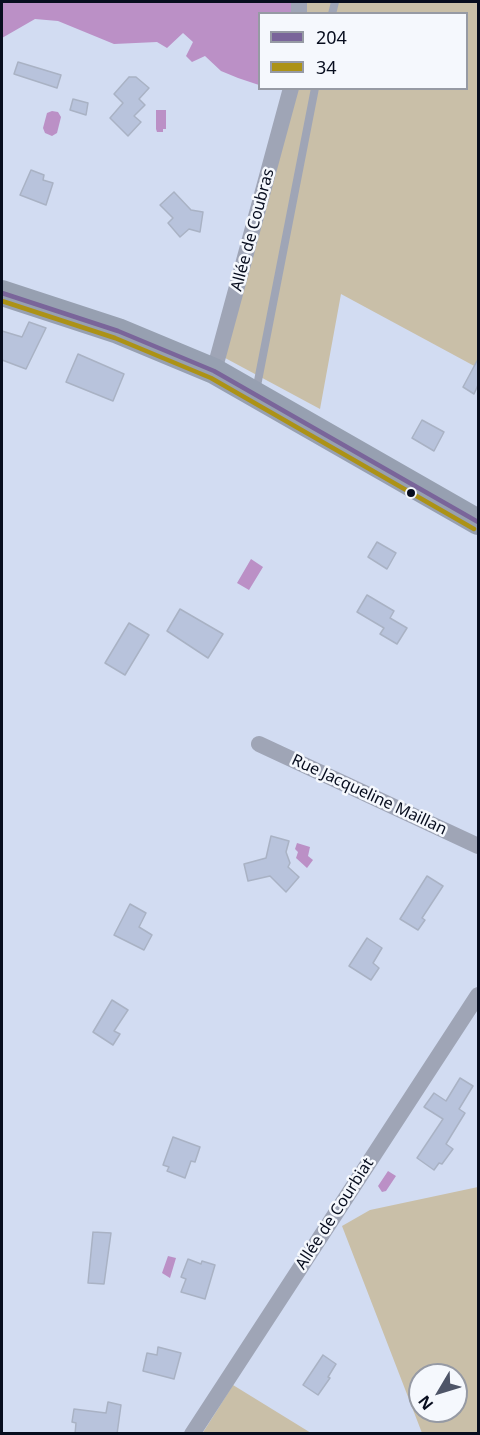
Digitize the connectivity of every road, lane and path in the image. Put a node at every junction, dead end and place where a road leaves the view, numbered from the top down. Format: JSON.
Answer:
{"nodes":[{"id":1,"x":290,"y":90,"type":"edge"},
{"id":2,"x":315,"y":90,"type":"edge"},
{"id":3,"x":2,"y":293,"type":"edge"},
{"id":4,"x":214,"y":371,"type":"junction"},
{"id":5,"x":256,"y":394,"type":"junction"},
{"id":6,"x":478,"y":522,"type":"edge"},
{"id":7,"x":259,"y":744,"type":"dead end"},
{"id":8,"x":478,"y":846,"type":"edge"},
{"id":9,"x":478,"y":994,"type":"edge"},
{"id":10,"x":192,"y":1434,"type":"edge"}],
"edges":[{"from":1,"to":4,"type":"street","name":"Allée de Coubras"},
{"from":2,"to":5,"type":"lane"},
{"from":3,"to":4,"type":"main road"},
{"from":4,"to":5,"type":"main road"},
{"from":5,"to":6,"type":"main road"},
{"from":7,"to":8,"type":"street","name":"Rue Jacqueline Maillan"},
{"from":9,"to":10,"type":"street","name":"Allée de Courbiat"}]}
